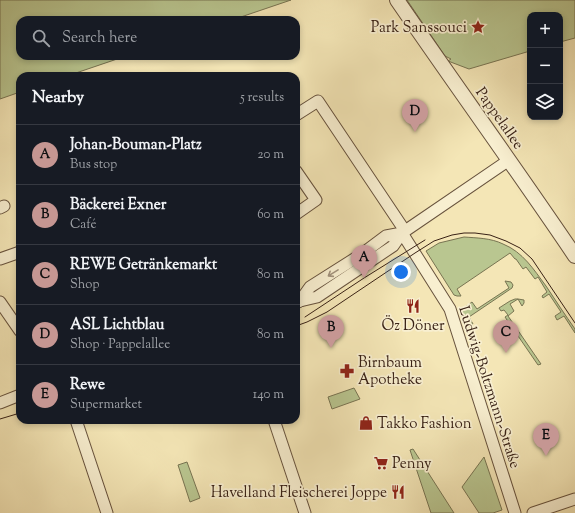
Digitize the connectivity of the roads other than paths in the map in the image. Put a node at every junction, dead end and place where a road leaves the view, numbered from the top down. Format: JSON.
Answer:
{"nodes":[{"id":1,"x":397,"y":0,"type":"edge"},
{"id":2,"x":300,"y":112,"type":"edge"},
{"id":3,"x":510,"y":160,"type":"junction"},
{"id":4,"x":300,"y":176,"type":"edge"},
{"id":5,"x":300,"y":211,"type":"edge"},
{"id":6,"x":404,"y":232,"type":"junction"},
{"id":7,"x":16,"y":253,"type":"edge"},
{"id":8,"x":575,"y":256,"type":"edge"},
{"id":9,"x":0,"y":259,"type":"edge"},
{"id":10,"x":0,"y":302,"type":"edge"},
{"id":11,"x":300,"y":302,"type":"edge"},
{"id":12,"x":16,"y":325,"type":"edge"},
{"id":13,"x":16,"y":397,"type":"edge"},
{"id":14,"x":0,"y":403,"type":"edge"},
{"id":15,"x":77,"y":424,"type":"edge"},
{"id":16,"x":275,"y":424,"type":"edge"},
{"id":17,"x":575,"y":499,"type":"edge"},
{"id":18,"x":107,"y":513,"type":"edge"},
{"id":19,"x":305,"y":513,"type":"edge"},
{"id":20,"x":515,"y":513,"type":"edge"},
{"id":21,"x":533,"y":513,"type":"edge"}],
"edges":[{"from":1,"to":3,"type":"street","name":"Pappelallee"},
{"from":2,"to":6,"type":"street","name":"Ludwig-Boltzmann-Straße"},
{"from":3,"to":6,"type":"street"},
{"from":3,"to":8,"type":"street","name":"Pappelallee"},
{"from":4,"to":5,"type":"street"},
{"from":6,"to":11,"type":"street"},
{"from":6,"to":20,"type":"street","name":"Ludwig-Boltzmann-Straße"},
{"from":7,"to":9,"type":"street"},
{"from":10,"to":12,"type":"street"},
{"from":13,"to":14,"type":"street"},
{"from":15,"to":18,"type":"street"},
{"from":16,"to":19,"type":"street"},
{"from":17,"to":21,"type":"street"}]}
